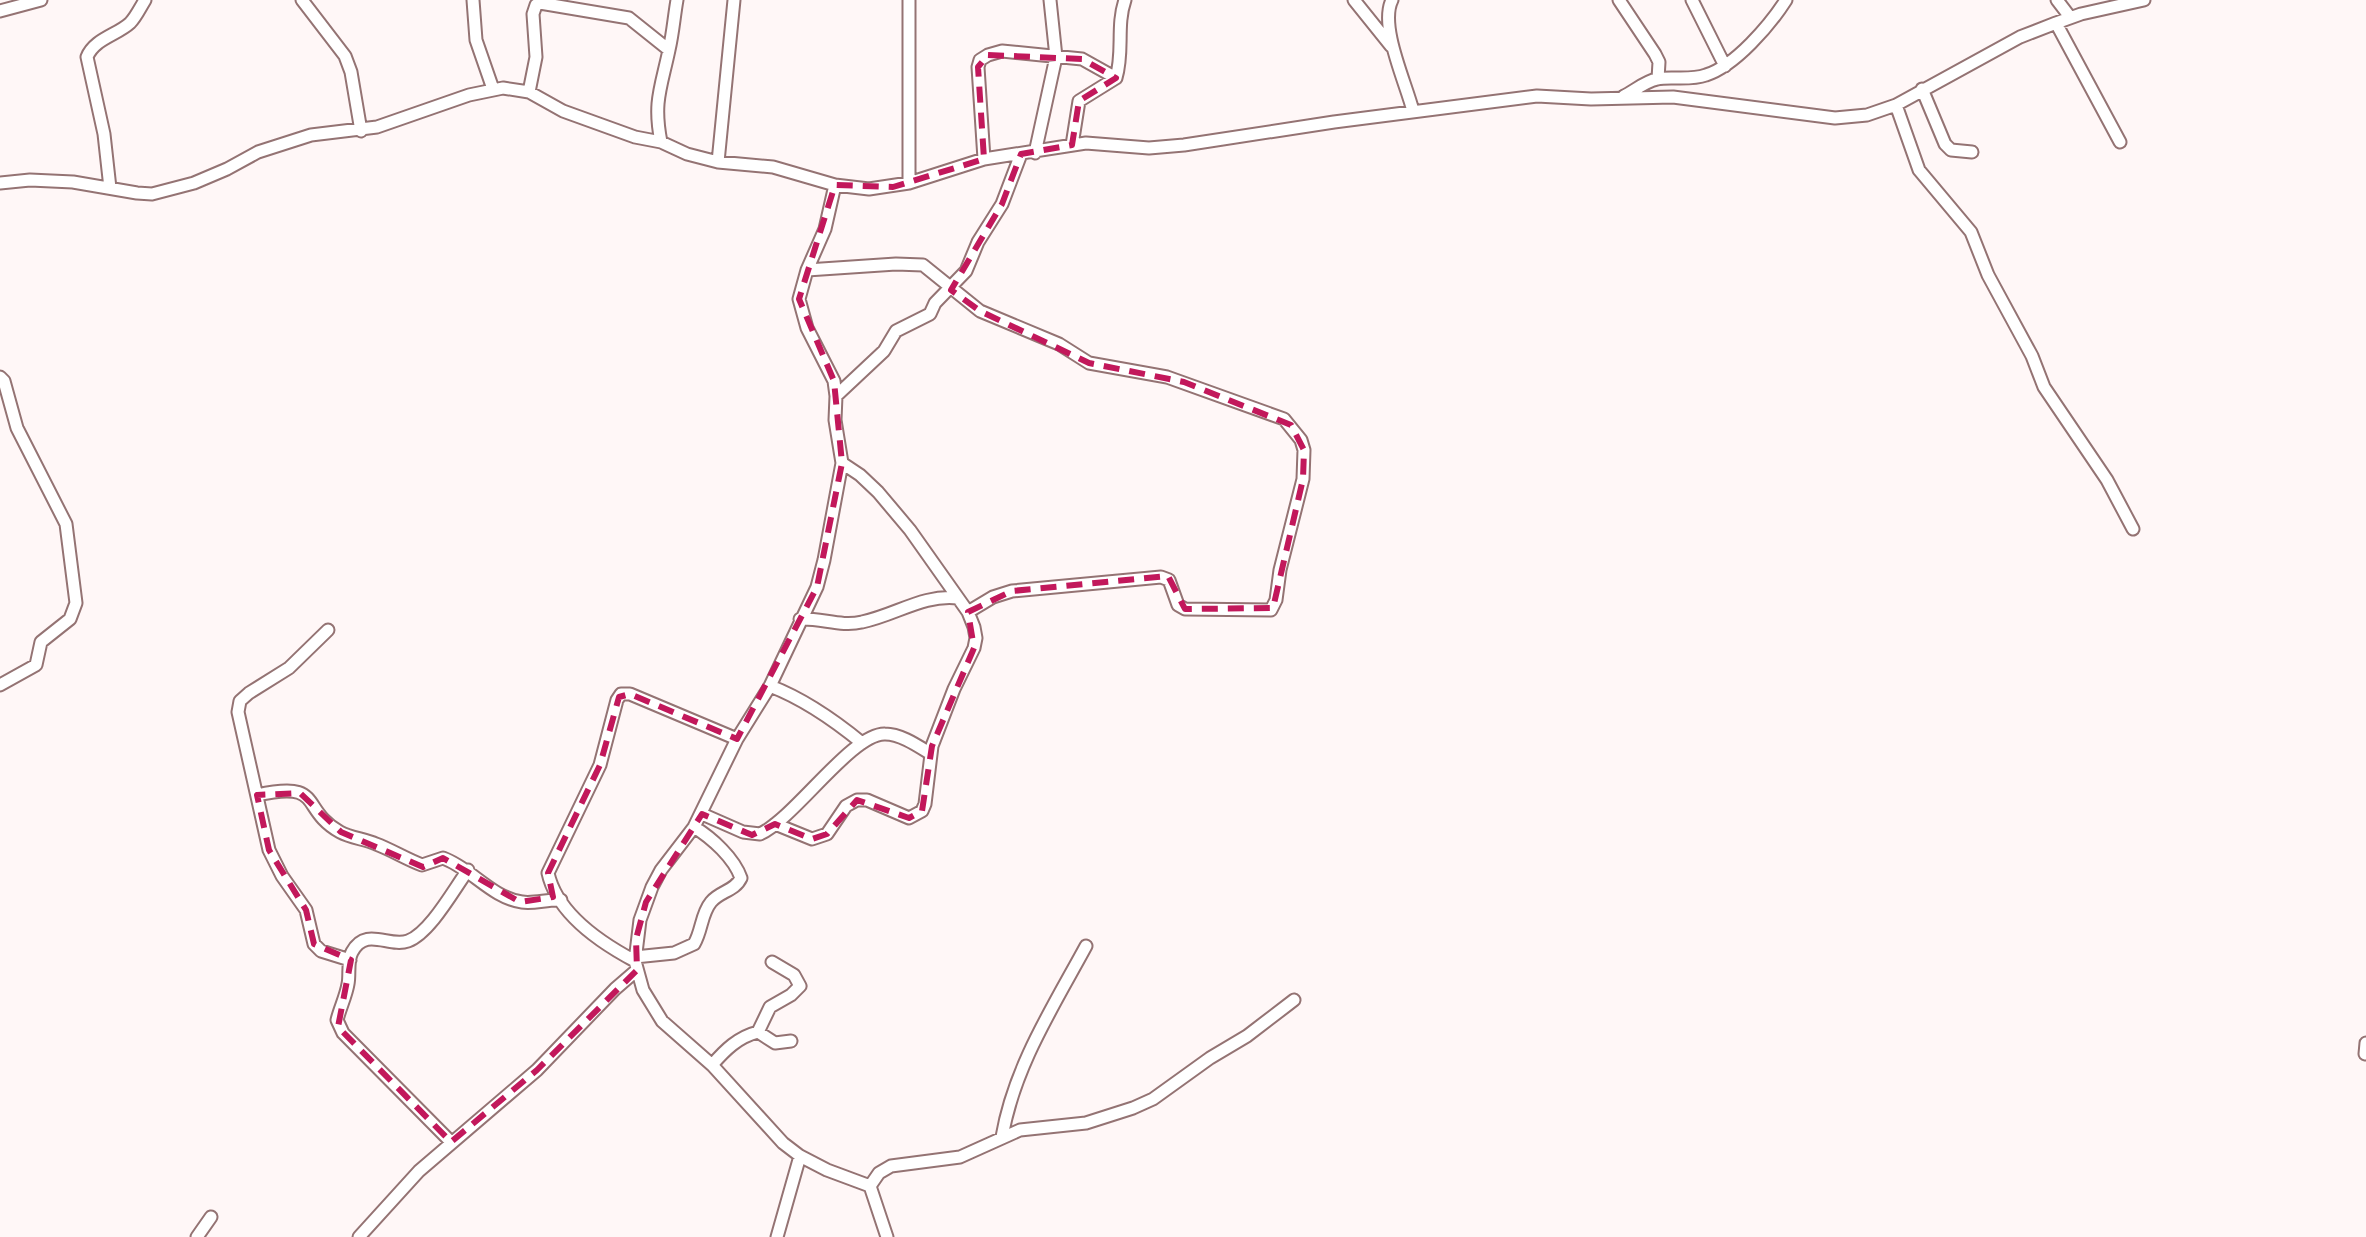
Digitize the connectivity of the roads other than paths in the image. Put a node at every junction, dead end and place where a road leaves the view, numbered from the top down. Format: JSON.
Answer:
{"nodes":[{"id":1,"x":41,"y":0,"type":"edge"},
{"id":2,"x":145,"y":0,"type":"edge"},
{"id":3,"x":473,"y":0,"type":"edge"},
{"id":4,"x":677,"y":0,"type":"edge"},
{"id":5,"x":734,"y":0,"type":"edge"},
{"id":6,"x":909,"y":0,"type":"edge"},
{"id":7,"x":1050,"y":0,"type":"edge"},
{"id":8,"x":1125,"y":0,"type":"edge"},
{"id":9,"x":1354,"y":0,"type":"edge"},
{"id":10,"x":1392,"y":0,"type":"edge"},
{"id":11,"x":1619,"y":0,"type":"edge"},
{"id":12,"x":1692,"y":0,"type":"edge"},
{"id":13,"x":1786,"y":0,"type":"edge"},
{"id":14,"x":2057,"y":0,"type":"edge"},
{"id":15,"x":2144,"y":0,"type":"edge"},
{"id":16,"x":305,"y":1,"type":"edge"},
{"id":17,"x":0,"y":11,"type":"edge"},
{"id":18,"x":2070,"y":17,"type":"junction"},
{"id":19,"x":2056,"y":23,"type":"junction"},
{"id":20,"x":669,"y":50,"type":"junction"},
{"id":21,"x":1395,"y":51,"type":"junction"},
{"id":22,"x":1056,"y":57,"type":"junction"},
{"id":23,"x":1725,"y":66,"type":"junction"},
{"id":24,"x":1116,"y":78,"type":"junction"},
{"id":25,"x":1658,"y":79,"type":"junction"},
{"id":26,"x":493,"y":89,"type":"junction"},
{"id":27,"x":1922,"y":89,"type":"junction"},
{"id":28,"x":529,"y":92,"type":"junction"},
{"id":29,"x":1624,"y":97,"type":"junction"},
{"id":30,"x":1896,"y":105,"type":"junction"},
{"id":31,"x":1413,"y":111,"type":"junction"},
{"id":32,"x":361,"y":131,"type":"junction"},
{"id":33,"x":661,"y":142,"type":"junction"},
{"id":34,"x":2120,"y":142,"type":"dead end"},
{"id":35,"x":1072,"y":145,"type":"junction"},
{"id":36,"x":1972,"y":152,"type":"dead end"},
{"id":37,"x":1035,"y":153,"type":"junction"},
{"id":38,"x":1021,"y":154,"type":"junction"},
{"id":39,"x":984,"y":159,"type":"junction"},
{"id":40,"x":718,"y":162,"type":"junction"},
{"id":41,"x":0,"y":183,"type":"edge"},
{"id":42,"x":909,"y":183,"type":"junction"},
{"id":43,"x":835,"y":185,"type":"junction"},
{"id":44,"x":110,"y":188,"type":"junction"},
{"id":45,"x":807,"y":270,"type":"junction"},
{"id":46,"x":950,"y":289,"type":"junction"},
{"id":47,"x":0,"y":377,"type":"edge"},
{"id":48,"x":836,"y":396,"type":"junction"},
{"id":49,"x":842,"y":463,"type":"junction"},
{"id":50,"x":2133,"y":529,"type":"dead end"},
{"id":51,"x":958,"y":598,"type":"junction"},
{"id":52,"x":968,"y":612,"type":"junction"},
{"id":53,"x":800,"y":619,"type":"junction"},
{"id":54,"x":328,"y":630,"type":"dead end"},
{"id":55,"x":0,"y":685,"type":"edge"},
{"id":56,"x":770,"y":686,"type":"junction"},
{"id":57,"x":737,"y":739,"type":"junction"},
{"id":58,"x":862,"y":743,"type":"junction"},
{"id":59,"x":931,"y":754,"type":"junction"},
{"id":60,"x":257,"y":795,"type":"junction"},
{"id":61,"x":702,"y":814,"type":"junction"},
{"id":62,"x":775,"y":824,"type":"junction"},
{"id":63,"x":694,"y":827,"type":"junction"},
{"id":64,"x":468,"y":870,"type":"junction"},
{"id":65,"x":561,"y":900,"type":"junction"},
{"id":66,"x":1086,"y":946,"type":"dead end"},
{"id":67,"x":350,"y":960,"type":"junction"},
{"id":68,"x":772,"y":962,"type":"dead end"},
{"id":69,"x":636,"y":963,"type":"junction"},
{"id":70,"x":1294,"y":1000,"type":"dead end"},
{"id":71,"x":758,"y":1032,"type":"junction"},
{"id":72,"x":791,"y":1041,"type":"dead end"},
{"id":73,"x":712,"y":1065,"type":"junction"},
{"id":74,"x":1002,"y":1137,"type":"junction"},
{"id":75,"x":451,"y":1142,"type":"junction"},
{"id":76,"x":800,"y":1156,"type":"junction"},
{"id":77,"x":870,"y":1186,"type":"junction"},
{"id":78,"x":211,"y":1217,"type":"dead end"},
{"id":79,"x":197,"y":1237,"type":"edge"},
{"id":80,"x":359,"y":1237,"type":"edge"},
{"id":81,"x":777,"y":1237,"type":"edge"},
{"id":82,"x":887,"y":1237,"type":"edge"}],
"edges":[{"from":1,"to":17,"type":"street"},
{"from":2,"to":44,"type":"street"},
{"from":3,"to":26,"type":"street"},
{"from":4,"to":20,"type":"street"},
{"from":5,"to":40,"type":"street"},
{"from":6,"to":42,"type":"street"},
{"from":7,"to":22,"type":"street"},
{"from":8,"to":24,"type":"street"},
{"from":9,"to":21,"type":"street"},
{"from":10,"to":21,"type":"street"},
{"from":11,"to":25,"type":"street"},
{"from":12,"to":23,"type":"street"},
{"from":13,"to":23,"type":"street"},
{"from":14,"to":18,"type":"street"},
{"from":15,"to":18,"type":"street"},
{"from":16,"to":32,"type":"street"},
{"from":18,"to":19,"type":"street"},
{"from":19,"to":27,"type":"street"},
{"from":19,"to":34,"type":"street"},
{"from":20,"to":28,"type":"street"},
{"from":20,"to":33,"type":"street"},
{"from":21,"to":31,"type":"street"},
{"from":22,"to":24,"type":"street"},
{"from":22,"to":37,"type":"street"},
{"from":22,"to":39,"type":"street"},
{"from":23,"to":25,"type":"street"},
{"from":24,"to":35,"type":"street"},
{"from":25,"to":29,"type":"street"},
{"from":26,"to":28,"type":"street"},
{"from":26,"to":32,"type":"street"},
{"from":27,"to":30,"type":"street"},
{"from":27,"to":36,"type":"street"},
{"from":28,"to":33,"type":"street"},
{"from":29,"to":30,"type":"street"},
{"from":29,"to":31,"type":"street"},
{"from":30,"to":50,"type":"street"},
{"from":31,"to":35,"type":"street"},
{"from":32,"to":44,"type":"street"},
{"from":33,"to":40,"type":"street"},
{"from":35,"to":37,"type":"street"},
{"from":37,"to":38,"type":"street"},
{"from":38,"to":39,"type":"street"},
{"from":38,"to":46,"type":"street"},
{"from":39,"to":42,"type":"street"},
{"from":40,"to":43,"type":"street"},
{"from":41,"to":44,"type":"street"},
{"from":42,"to":43,"type":"street"},
{"from":43,"to":45,"type":"street"},
{"from":45,"to":46,"type":"street"},
{"from":45,"to":48,"type":"street"},
{"from":46,"to":48,"type":"street"},
{"from":46,"to":52,"type":"street"},
{"from":47,"to":55,"type":"street"},
{"from":48,"to":49,"type":"street"},
{"from":49,"to":51,"type":"street"},
{"from":49,"to":53,"type":"street"},
{"from":51,"to":52,"type":"street"},
{"from":51,"to":53,"type":"street"},
{"from":52,"to":59,"type":"street"},
{"from":53,"to":56,"type":"street"},
{"from":54,"to":60,"type":"street"},
{"from":56,"to":57,"type":"street"},
{"from":56,"to":58,"type":"street"},
{"from":57,"to":61,"type":"street"},
{"from":57,"to":65,"type":"street"},
{"from":58,"to":59,"type":"street"},
{"from":58,"to":62,"type":"street"},
{"from":59,"to":62,"type":"street"},
{"from":60,"to":64,"type":"street"},
{"from":60,"to":67,"type":"street"},
{"from":61,"to":62,"type":"street"},
{"from":61,"to":63,"type":"street"},
{"from":63,"to":69,"type":"street"},
{"from":63,"to":69,"type":"street"},
{"from":64,"to":65,"type":"street"},
{"from":64,"to":67,"type":"street"},
{"from":65,"to":69,"type":"street"},
{"from":66,"to":74,"type":"street"},
{"from":67,"to":75,"type":"street"},
{"from":68,"to":71,"type":"street"},
{"from":69,"to":73,"type":"street"},
{"from":69,"to":75,"type":"street"},
{"from":70,"to":74,"type":"street"},
{"from":71,"to":72,"type":"street"},
{"from":71,"to":73,"type":"street"},
{"from":73,"to":76,"type":"street"},
{"from":74,"to":77,"type":"street"},
{"from":75,"to":80,"type":"street"},
{"from":76,"to":77,"type":"street"},
{"from":76,"to":81,"type":"street"},
{"from":77,"to":82,"type":"street"},
{"from":78,"to":79,"type":"street"}]}
